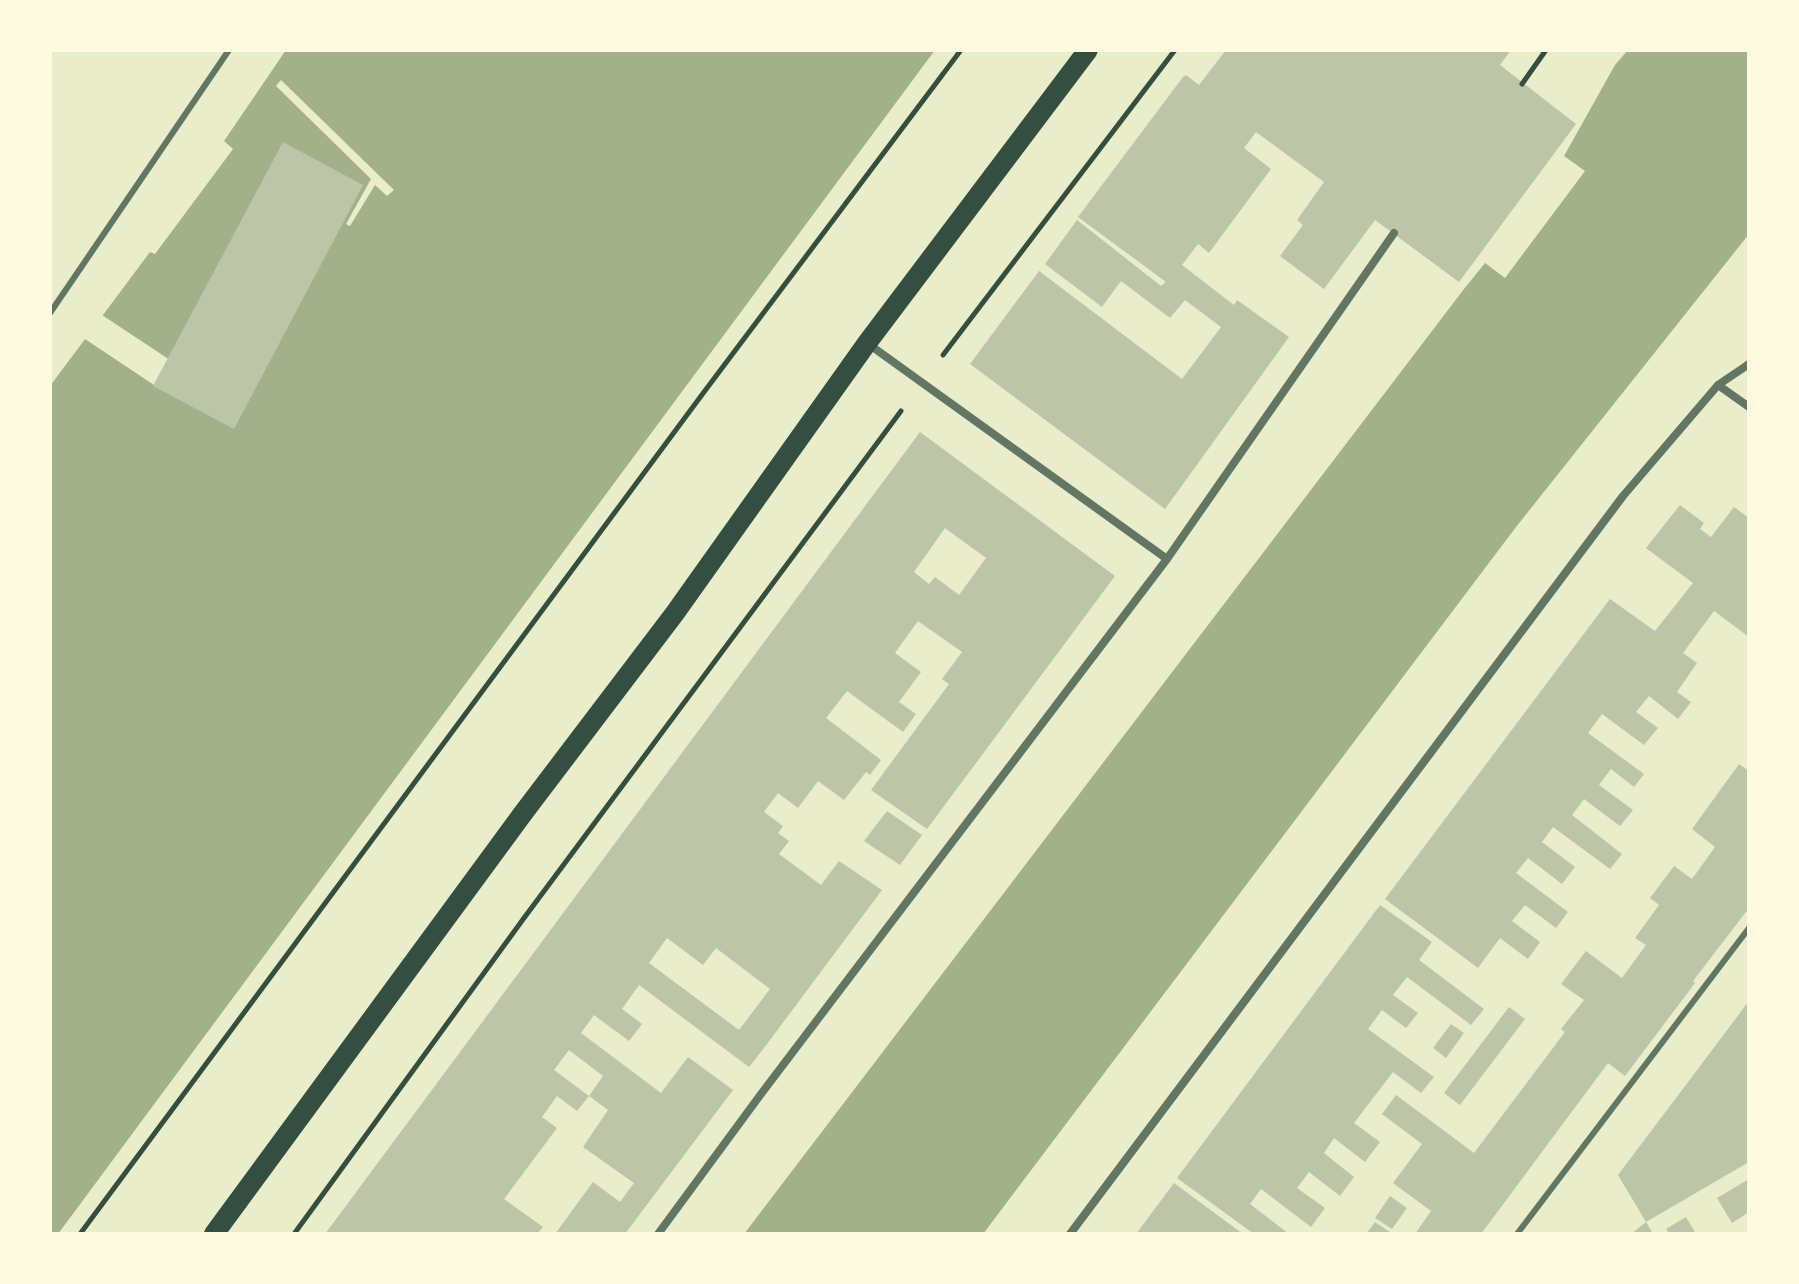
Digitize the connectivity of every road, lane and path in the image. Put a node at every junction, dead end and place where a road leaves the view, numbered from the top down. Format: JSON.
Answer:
{"nodes":[{"id":1,"x":229,"y":50,"type":"edge"},
{"id":2,"x":961,"y":50,"type":"edge"},
{"id":3,"x":1088,"y":50,"type":"edge"},
{"id":4,"x":1175,"y":50,"type":"edge"},
{"id":5,"x":1546,"y":50,"type":"edge"},
{"id":6,"x":1522,"y":84,"type":"dead end"},
{"id":7,"x":1394,"y":233,"type":"dead end"},
{"id":8,"x":50,"y":313,"type":"edge"},
{"id":9,"x":867,"y":343,"type":"junction"},
{"id":10,"x":1749,"y":364,"type":"edge"},
{"id":11,"x":922,"y":382,"type":"junction"},
{"id":12,"x":1718,"y":385,"type":"junction"},
{"id":13,"x":1749,"y":407,"type":"edge"},
{"id":14,"x":1167,"y":559,"type":"junction"},
{"id":15,"x":1749,"y":928,"type":"edge"},
{"id":16,"x":80,"y":1234,"type":"edge"},
{"id":17,"x":214,"y":1234,"type":"edge"},
{"id":18,"x":294,"y":1234,"type":"edge"},
{"id":19,"x":658,"y":1234,"type":"edge"},
{"id":20,"x":1070,"y":1234,"type":"edge"},
{"id":21,"x":1517,"y":1234,"type":"edge"}],
"edges":[{"from":1,"to":8,"type":"lane"},
{"from":2,"to":16,"type":"path"},
{"from":3,"to":9,"type":"main road"},
{"from":4,"to":11,"type":"path"},
{"from":5,"to":6,"type":"path"},
{"from":7,"to":14,"type":"street"},
{"from":9,"to":11,"type":"street"},
{"from":9,"to":17,"type":"main road"},
{"from":10,"to":12,"type":"street"},
{"from":11,"to":14,"type":"street"},
{"from":11,"to":18,"type":"path"},
{"from":12,"to":13,"type":"street"},
{"from":12,"to":20,"type":"street"},
{"from":14,"to":19,"type":"street"},
{"from":15,"to":21,"type":"lane"}]}
